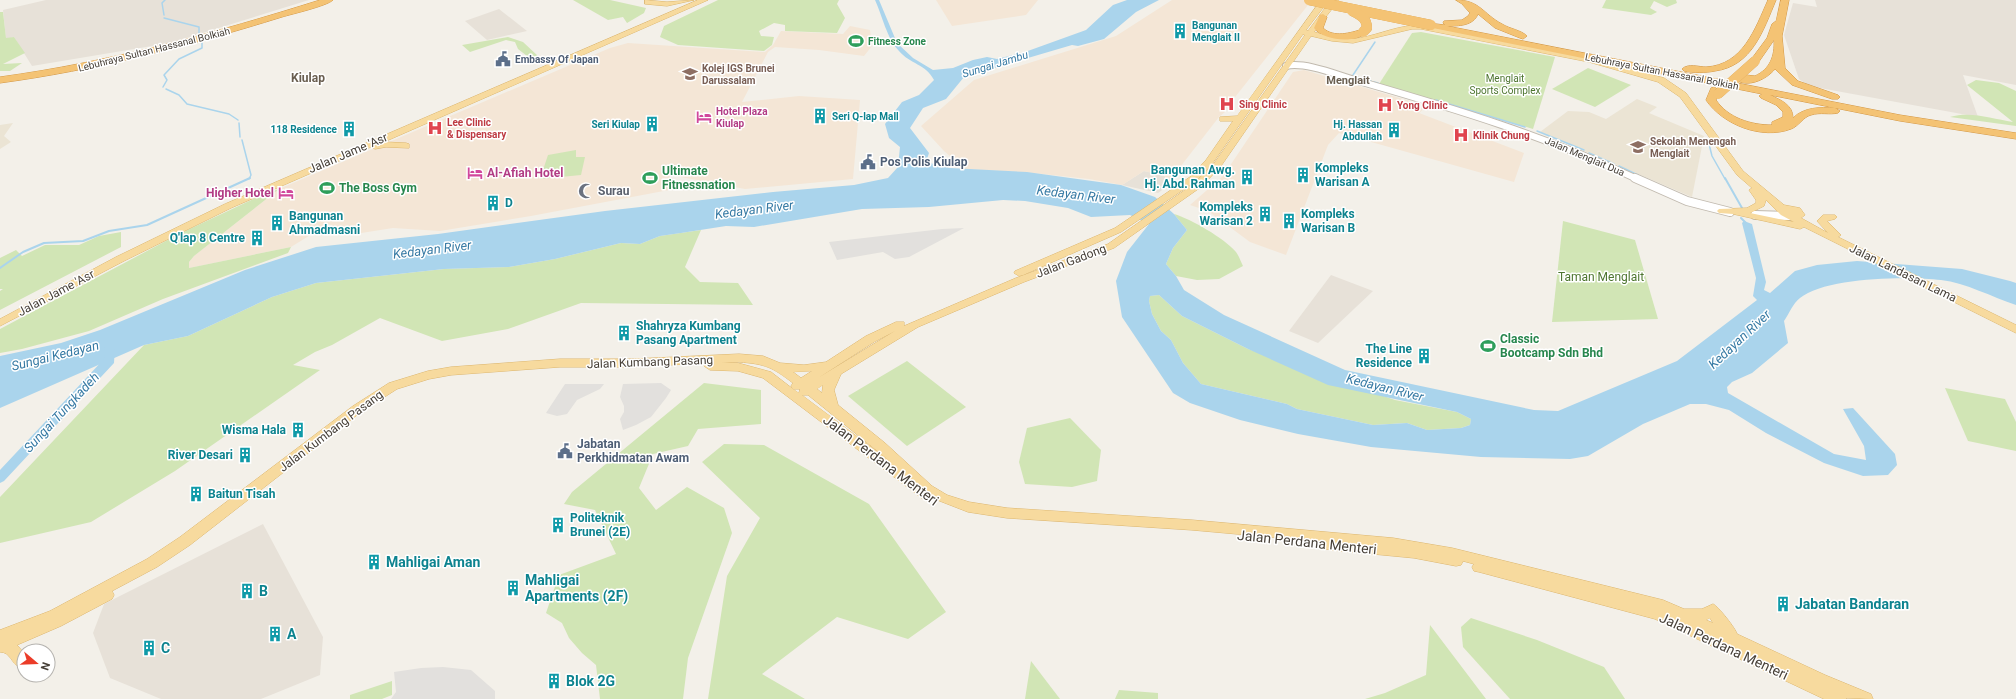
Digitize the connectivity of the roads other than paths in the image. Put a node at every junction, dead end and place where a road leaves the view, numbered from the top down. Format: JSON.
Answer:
{"nodes":[{"id":1,"x":320,"y":0,"type":"edge"},
{"id":2,"x":329,"y":0,"type":"edge"},
{"id":3,"x":690,"y":0,"type":"edge"},
{"id":4,"x":694,"y":0,"type":"edge"},
{"id":5,"x":704,"y":0,"type":"edge"},
{"id":6,"x":1318,"y":0,"type":"edge"},
{"id":7,"x":1335,"y":0,"type":"edge"},
{"id":8,"x":1452,"y":0,"type":"edge"},
{"id":9,"x":1460,"y":0,"type":"edge"},
{"id":10,"x":1773,"y":0,"type":"edge"},
{"id":11,"x":1785,"y":0,"type":"edge"},
{"id":12,"x":1782,"y":12,"type":"junction"},
{"id":13,"x":1323,"y":17,"type":"junction"},
{"id":14,"x":1432,"y":23,"type":"junction"},
{"id":15,"x":641,"y":26,"type":"junction"},
{"id":16,"x":1305,"y":33,"type":"junction"},
{"id":17,"x":1330,"y":38,"type":"junction"},
{"id":18,"x":1303,"y":42,"type":"junction"},
{"id":19,"x":164,"y":49,"type":"junction"},
{"id":20,"x":1549,"y":52,"type":"junction"},
{"id":21,"x":1586,"y":52,"type":"junction"},
{"id":22,"x":1293,"y":55,"type":"junction"},
{"id":23,"x":1778,"y":55,"type":"junction"},
{"id":24,"x":1608,"y":56,"type":"junction"},
{"id":25,"x":109,"y":59,"type":"junction"},
{"id":26,"x":1278,"y":60,"type":"junction"},
{"id":27,"x":1752,"y":60,"type":"junction"},
{"id":28,"x":1736,"y":61,"type":"junction"},
{"id":29,"x":1659,"y":70,"type":"junction"},
{"id":30,"x":1322,"y":71,"type":"junction"},
{"id":31,"x":0,"y":73,"type":"edge"},
{"id":32,"x":0,"y":77,"type":"edge"},
{"id":33,"x":0,"y":80,"type":"edge"},
{"id":34,"x":1714,"y":81,"type":"junction"},
{"id":35,"x":0,"y":87,"type":"edge"},
{"id":36,"x":1792,"y":120,"type":"junction"},
{"id":37,"x":419,"y":123,"type":"junction"},
{"id":38,"x":1239,"y":123,"type":"junction"},
{"id":39,"x":1986,"y":128,"type":"junction"},
{"id":40,"x":2016,"y":132,"type":"edge"},
{"id":41,"x":2016,"y":136,"type":"edge"},
{"id":42,"x":2016,"y":140,"type":"edge"},
{"id":43,"x":344,"y":155,"type":"junction"},
{"id":44,"x":1740,"y":173,"type":"junction"},
{"id":45,"x":1722,"y":211,"type":"junction"},
{"id":46,"x":1737,"y":213,"type":"junction"},
{"id":47,"x":1789,"y":213,"type":"junction"},
{"id":48,"x":1832,"y":217,"type":"dead end"},
{"id":49,"x":1835,"y":237,"type":"junction"},
{"id":50,"x":1017,"y":278,"type":"junction"},
{"id":51,"x":0,"y":314,"type":"edge"},
{"id":52,"x":0,"y":323,"type":"edge"},
{"id":53,"x":2016,"y":323,"type":"edge"},
{"id":54,"x":2016,"y":329,"type":"edge"},
{"id":55,"x":779,"y":367,"type":"junction"},
{"id":56,"x":835,"y":367,"type":"junction"},
{"id":57,"x":805,"y":386,"type":"junction"},
{"id":58,"x":793,"y":394,"type":"junction"},
{"id":59,"x":834,"y":408,"type":"junction"},
{"id":60,"x":1,"y":642,"type":"edge"},
{"id":61,"x":16,"y":652,"type":"edge"},
{"id":62,"x":1839,"y":699,"type":"edge"},
{"id":63,"x":1866,"y":699,"type":"edge"}],
"edges":[{"from":1,"to":25,"type":"highway","name":"Lebuhraya Sultan Hassanal Bolkiah"},
{"from":2,"to":19,"type":"highway","name":"Lebuhraya Sultan Hassanal Bolkiah"},
{"from":3,"to":15,"type":"main road"},
{"from":4,"to":15,"type":"main road","name":"Jalan Jame 'Asr"},
{"from":5,"to":15,"type":"main road","name":"Jalan Jame 'Asr"},
{"from":6,"to":13,"type":"highway","bridge":true},
{"from":6,"to":14,"type":"highway","name":"Lebuhraya Sultan Hassanal Bolkiah","bridge":true},
{"from":6,"to":16,"type":"main road","name":"Jalan Gadong"},
{"from":7,"to":13,"type":"main road","name":"Jalan Gadong"},
{"from":8,"to":14,"type":"highway"},
{"from":9,"to":21,"type":"highway"},
{"from":10,"to":27,"type":"highway"},
{"from":10,"to":28,"type":"highway"},
{"from":11,"to":12,"type":"highway"},
{"from":12,"to":23,"type":"highway"},
{"from":12,"to":27,"type":"highway"},
{"from":13,"to":16,"type":"main road","name":"Jalan Gadong"},
{"from":14,"to":21,"type":"highway","name":"Lebuhraya Sultan Hassanal Bolkiah"},
{"from":14,"to":29,"type":"highway","name":"Lebuhraya Sultan Hassanal Bolkiah"},
{"from":15,"to":37,"type":"main road","name":"Jalan Jame 'Asr"},
{"from":15,"to":51,"type":"main road","name":"Jalan Jame 'Asr"},
{"from":16,"to":17,"type":"main road"},
{"from":16,"to":18,"type":"main road","name":"Jalan Gadong"},
{"from":16,"to":26,"type":"main road","name":"Jalan Gadong"},
{"from":17,"to":18,"type":"main road"},
{"from":17,"to":20,"type":"main road"},
{"from":18,"to":22,"type":"main road","name":"Jalan Gadong"},
{"from":19,"to":33,"type":"highway","name":"Lebuhraya Sultan Hassanal Bolkiah"},
{"from":19,"to":35,"type":"highway"},
{"from":20,"to":29,"type":"highway"},
{"from":20,"to":44,"type":"main road"},
{"from":21,"to":24,"type":"highway","name":"Lebuhraya Sultan Hassanal Bolkiah"},
{"from":22,"to":26,"type":"main road","name":"Jalan Gadong"},
{"from":22,"to":30,"type":"street","name":"Jalan Menglait Dua"},
{"from":23,"to":28,"type":"highway"},
{"from":23,"to":39,"type":"highway"},
{"from":24,"to":28,"type":"highway"},
{"from":24,"to":39,"type":"highway","name":"Lebuhraya Sultan Hassanal Bolkiah"},
{"from":25,"to":31,"type":"highway"},
{"from":25,"to":32,"type":"highway","name":"Lebuhraya Sultan Hassanal Bolkiah"},
{"from":26,"to":30,"type":"street","name":"Jalan Menglait Dua"},
{"from":26,"to":38,"type":"main road","name":"Jalan Gadong"},
{"from":26,"to":38,"type":"main road","name":"Jalan Gadong"},
{"from":27,"to":36,"type":"highway","bridge":true},
{"from":29,"to":34,"type":"highway","name":"Lebuhraya Sultan Hassanal Bolkiah"},
{"from":30,"to":45,"type":"street","name":"Jalan Menglait Dua"},
{"from":34,"to":36,"type":"highway"},
{"from":34,"to":41,"type":"highway","name":"Lebuhraya Sultan Hassanal Bolkiah"},
{"from":36,"to":42,"type":"highway"},
{"from":37,"to":43,"type":"main road","name":"Jalan Jame 'Asr"},
{"from":37,"to":43,"type":"main road"},
{"from":38,"to":50,"type":"main road","name":"Jalan Gadong"},
{"from":38,"to":50,"type":"main road","name":"Jalan Gadong"},
{"from":39,"to":40,"type":"highway","name":"Lebuhraya Sultan Hassanal Bolkiah"},
{"from":43,"to":52,"type":"main road","name":"Jalan Jame 'Asr"},
{"from":44,"to":45,"type":"main road"},
{"from":44,"to":47,"type":"main road","name":"Jalan Landasan Lama"},
{"from":45,"to":46,"type":"street","name":"Jalan Menglait Dua"},
{"from":46,"to":47,"type":"street","name":"Jalan Menglait Dua"},
{"from":46,"to":49,"type":"main road"},
{"from":47,"to":49,"type":"main road","name":"Jalan Landasan Lama"},
{"from":48,"to":49,"type":"main road"},
{"from":49,"to":53,"type":"main road","name":"Jalan Landasan Lama"},
{"from":49,"to":54,"type":"main road","name":"Jalan Landasan Lama"},
{"from":50,"to":56,"type":"main road","name":"Jalan Gadong"},
{"from":55,"to":56,"type":"main road"},
{"from":55,"to":57,"type":"main road","name":"Jalan Kumbang Pasang"},
{"from":55,"to":60,"type":"main road","name":"Jalan Kumbang Pasang"},
{"from":56,"to":57,"type":"main road","name":"Jalan Gadong"},
{"from":56,"to":59,"type":"main road"},
{"from":57,"to":58,"type":"main road","name":"Jalan Gadong"},
{"from":57,"to":59,"type":"main road","name":"Jalan Kumbang Pasang"},
{"from":58,"to":60,"type":"main road","name":"Jalan Kumbang Pasang"},
{"from":58,"to":62,"type":"main road","name":"Jalan Perdana Menteri"},
{"from":59,"to":63,"type":"main road","name":"Jalan Perdana Menteri"},
{"from":60,"to":61,"type":"main road"}]}
